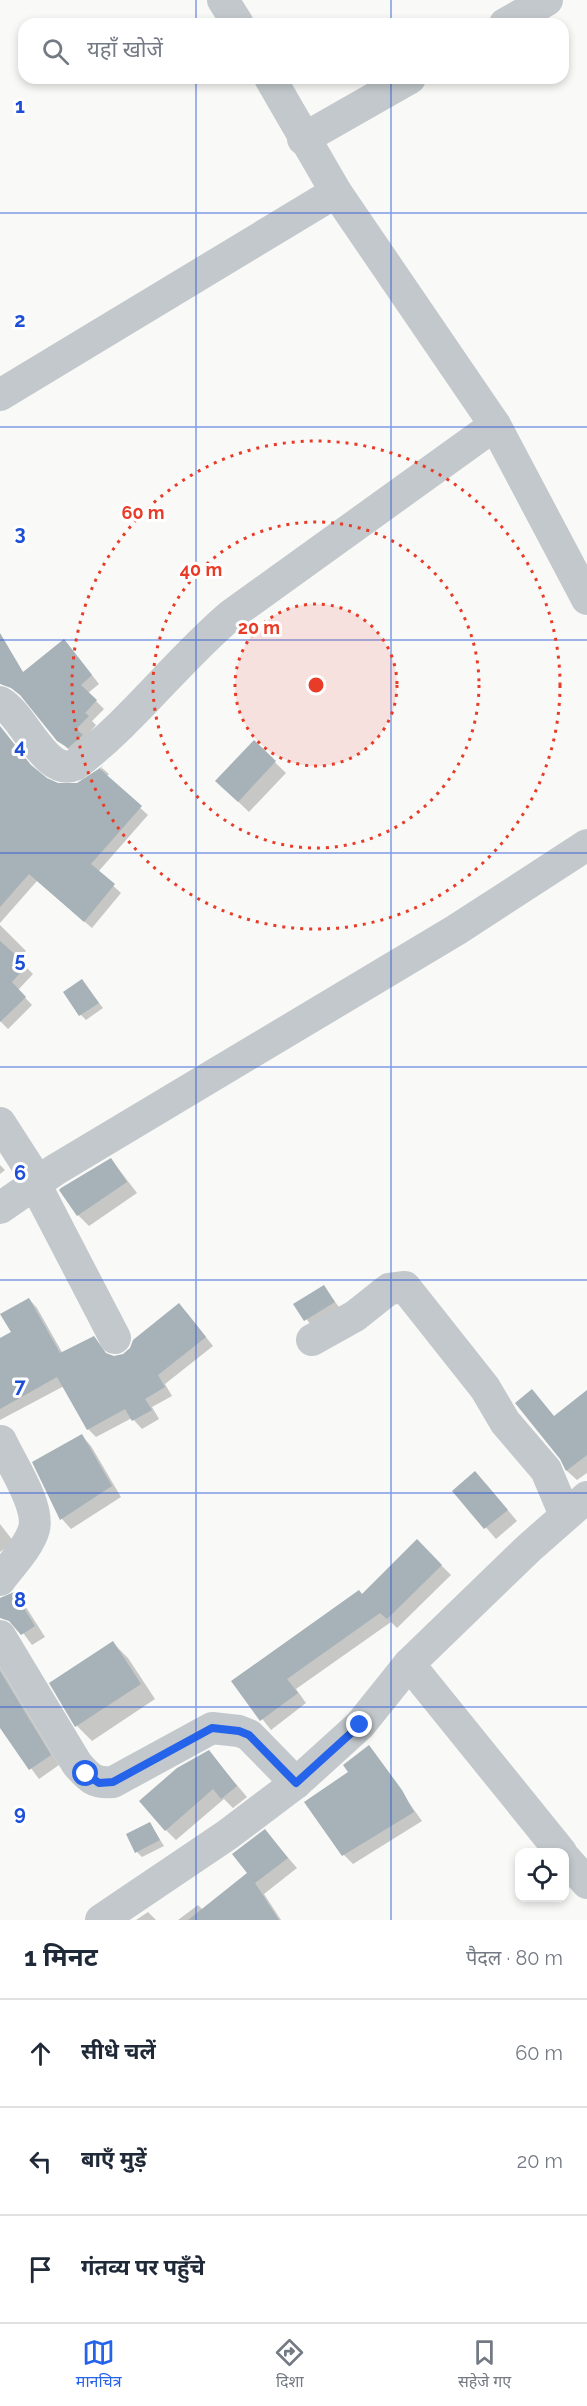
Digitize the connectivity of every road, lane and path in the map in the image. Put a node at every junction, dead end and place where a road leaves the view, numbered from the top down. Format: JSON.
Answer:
{"nodes":[{"id":1,"x":223,"y":0,"type":"edge"},
{"id":2,"x":547,"y":0,"type":"edge"},
{"id":3,"x":234,"y":18,"type":"edge"},
{"id":4,"x":516,"y":18,"type":"edge"},
{"id":5,"x":273,"y":84,"type":"edge"},
{"id":6,"x":399,"y":84,"type":"edge"},
{"id":7,"x":303,"y":138,"type":"junction"},
{"id":8,"x":336,"y":192,"type":"junction"},
{"id":9,"x":0,"y":395,"type":"edge"},
{"id":10,"x":495,"y":425,"type":"junction"},
{"id":11,"x":587,"y":599,"type":"edge"},
{"id":12,"x":0,"y":702,"type":"edge"},
{"id":13,"x":587,"y":845,"type":"edge"},
{"id":14,"x":0,"y":1123,"type":"edge"},
{"id":15,"x":36,"y":1183,"type":"junction"},
{"id":16,"x":0,"y":1208,"type":"edge"},
{"id":17,"x":115,"y":1338,"type":"dead end"},
{"id":18,"x":312,"y":1340,"type":"dead end"},
{"id":19,"x":1,"y":1441,"type":"edge"},
{"id":20,"x":576,"y":1506,"type":"edge"},
{"id":21,"x":0,"y":1580,"type":"edge"},
{"id":22,"x":0,"y":1636,"type":"edge"},
{"id":23,"x":409,"y":1664,"type":"junction"},
{"id":24,"x":296,"y":1783,"type":"junction"},
{"id":25,"x":558,"y":1848,"type":"edge"},
{"id":26,"x":569,"y":1863,"type":"edge"},
{"id":27,"x":587,"y":1883,"type":"edge"},
{"id":28,"x":101,"y":1920,"type":"edge"}],
"edges":[{"from":1,"to":3,"type":"street"},
{"from":2,"to":4,"type":"street"},
{"from":5,"to":7,"type":"street"},
{"from":6,"to":7,"type":"street"},
{"from":7,"to":8,"type":"street"},
{"from":8,"to":9,"type":"street"},
{"from":8,"to":10,"type":"street"},
{"from":10,"to":11,"type":"street"},
{"from":10,"to":12,"type":"street"},
{"from":13,"to":15,"type":"street"},
{"from":14,"to":15,"type":"street"},
{"from":15,"to":16,"type":"street"},
{"from":15,"to":17,"type":"street"},
{"from":18,"to":20,"type":"street"},
{"from":19,"to":21,"type":"street"},
{"from":20,"to":23,"type":"street"},
{"from":22,"to":24,"type":"street"},
{"from":23,"to":24,"type":"street"},
{"from":23,"to":25,"type":"street"},
{"from":24,"to":28,"type":"street"},
{"from":26,"to":27,"type":"street"}]}
